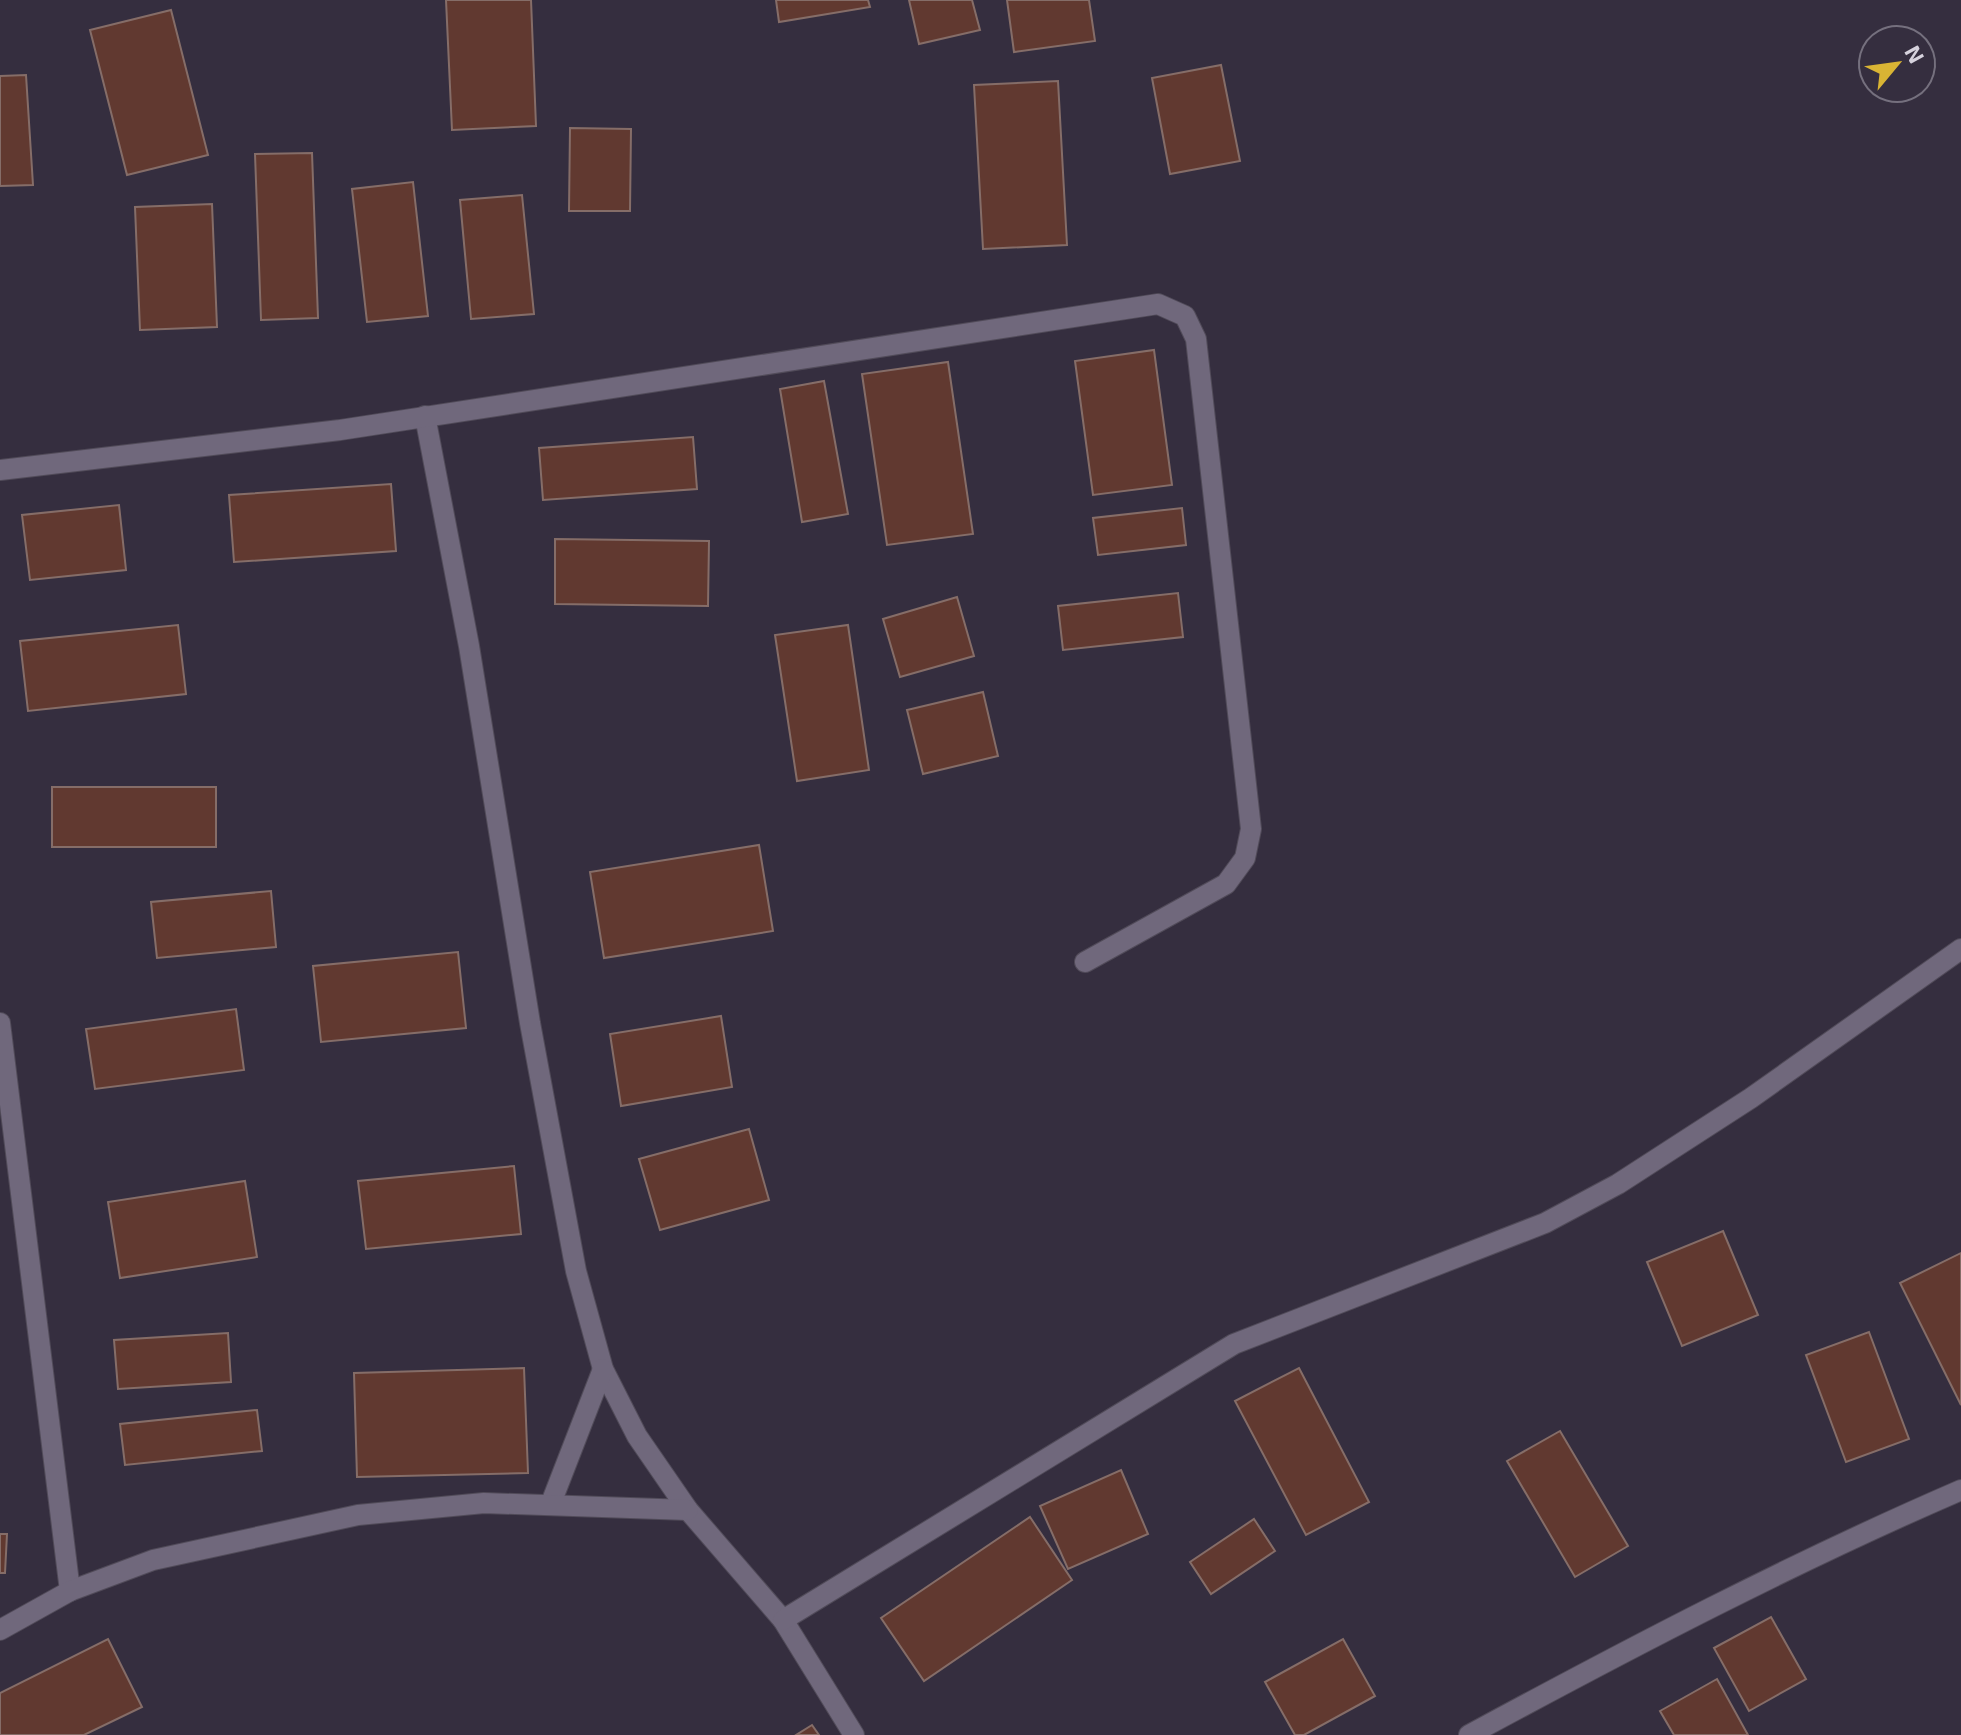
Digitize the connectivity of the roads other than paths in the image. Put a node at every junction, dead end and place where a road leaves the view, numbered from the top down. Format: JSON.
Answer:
{"nodes":[{"id":1,"x":425,"y":416,"type":"junction"},
{"id":2,"x":0,"y":470,"type":"edge"},
{"id":3,"x":1961,"y":949,"type":"edge"},
{"id":4,"x":1085,"y":962,"type":"dead end"},
{"id":5,"x":0,"y":1023,"type":"edge"},
{"id":6,"x":603,"y":1369,"type":"junction"},
{"id":7,"x":1961,"y":1490,"type":"edge"},
{"id":8,"x":551,"y":1503,"type":"junction"},
{"id":9,"x":688,"y":1510,"type":"junction"},
{"id":10,"x":70,"y":1591,"type":"junction"},
{"id":11,"x":783,"y":1620,"type":"junction"},
{"id":12,"x":0,"y":1630,"type":"edge"},
{"id":13,"x":854,"y":1735,"type":"edge"},
{"id":14,"x":1469,"y":1735,"type":"edge"}],
"edges":[{"from":1,"to":2,"type":"street"},
{"from":1,"to":4,"type":"street"},
{"from":1,"to":6,"type":"street"},
{"from":3,"to":11,"type":"street"},
{"from":5,"to":10,"type":"street"},
{"from":6,"to":8,"type":"street"},
{"from":6,"to":9,"type":"street"},
{"from":7,"to":14,"type":"street"},
{"from":8,"to":9,"type":"street"},
{"from":8,"to":10,"type":"street"},
{"from":9,"to":11,"type":"street"},
{"from":10,"to":12,"type":"street"},
{"from":11,"to":13,"type":"street"}]}
